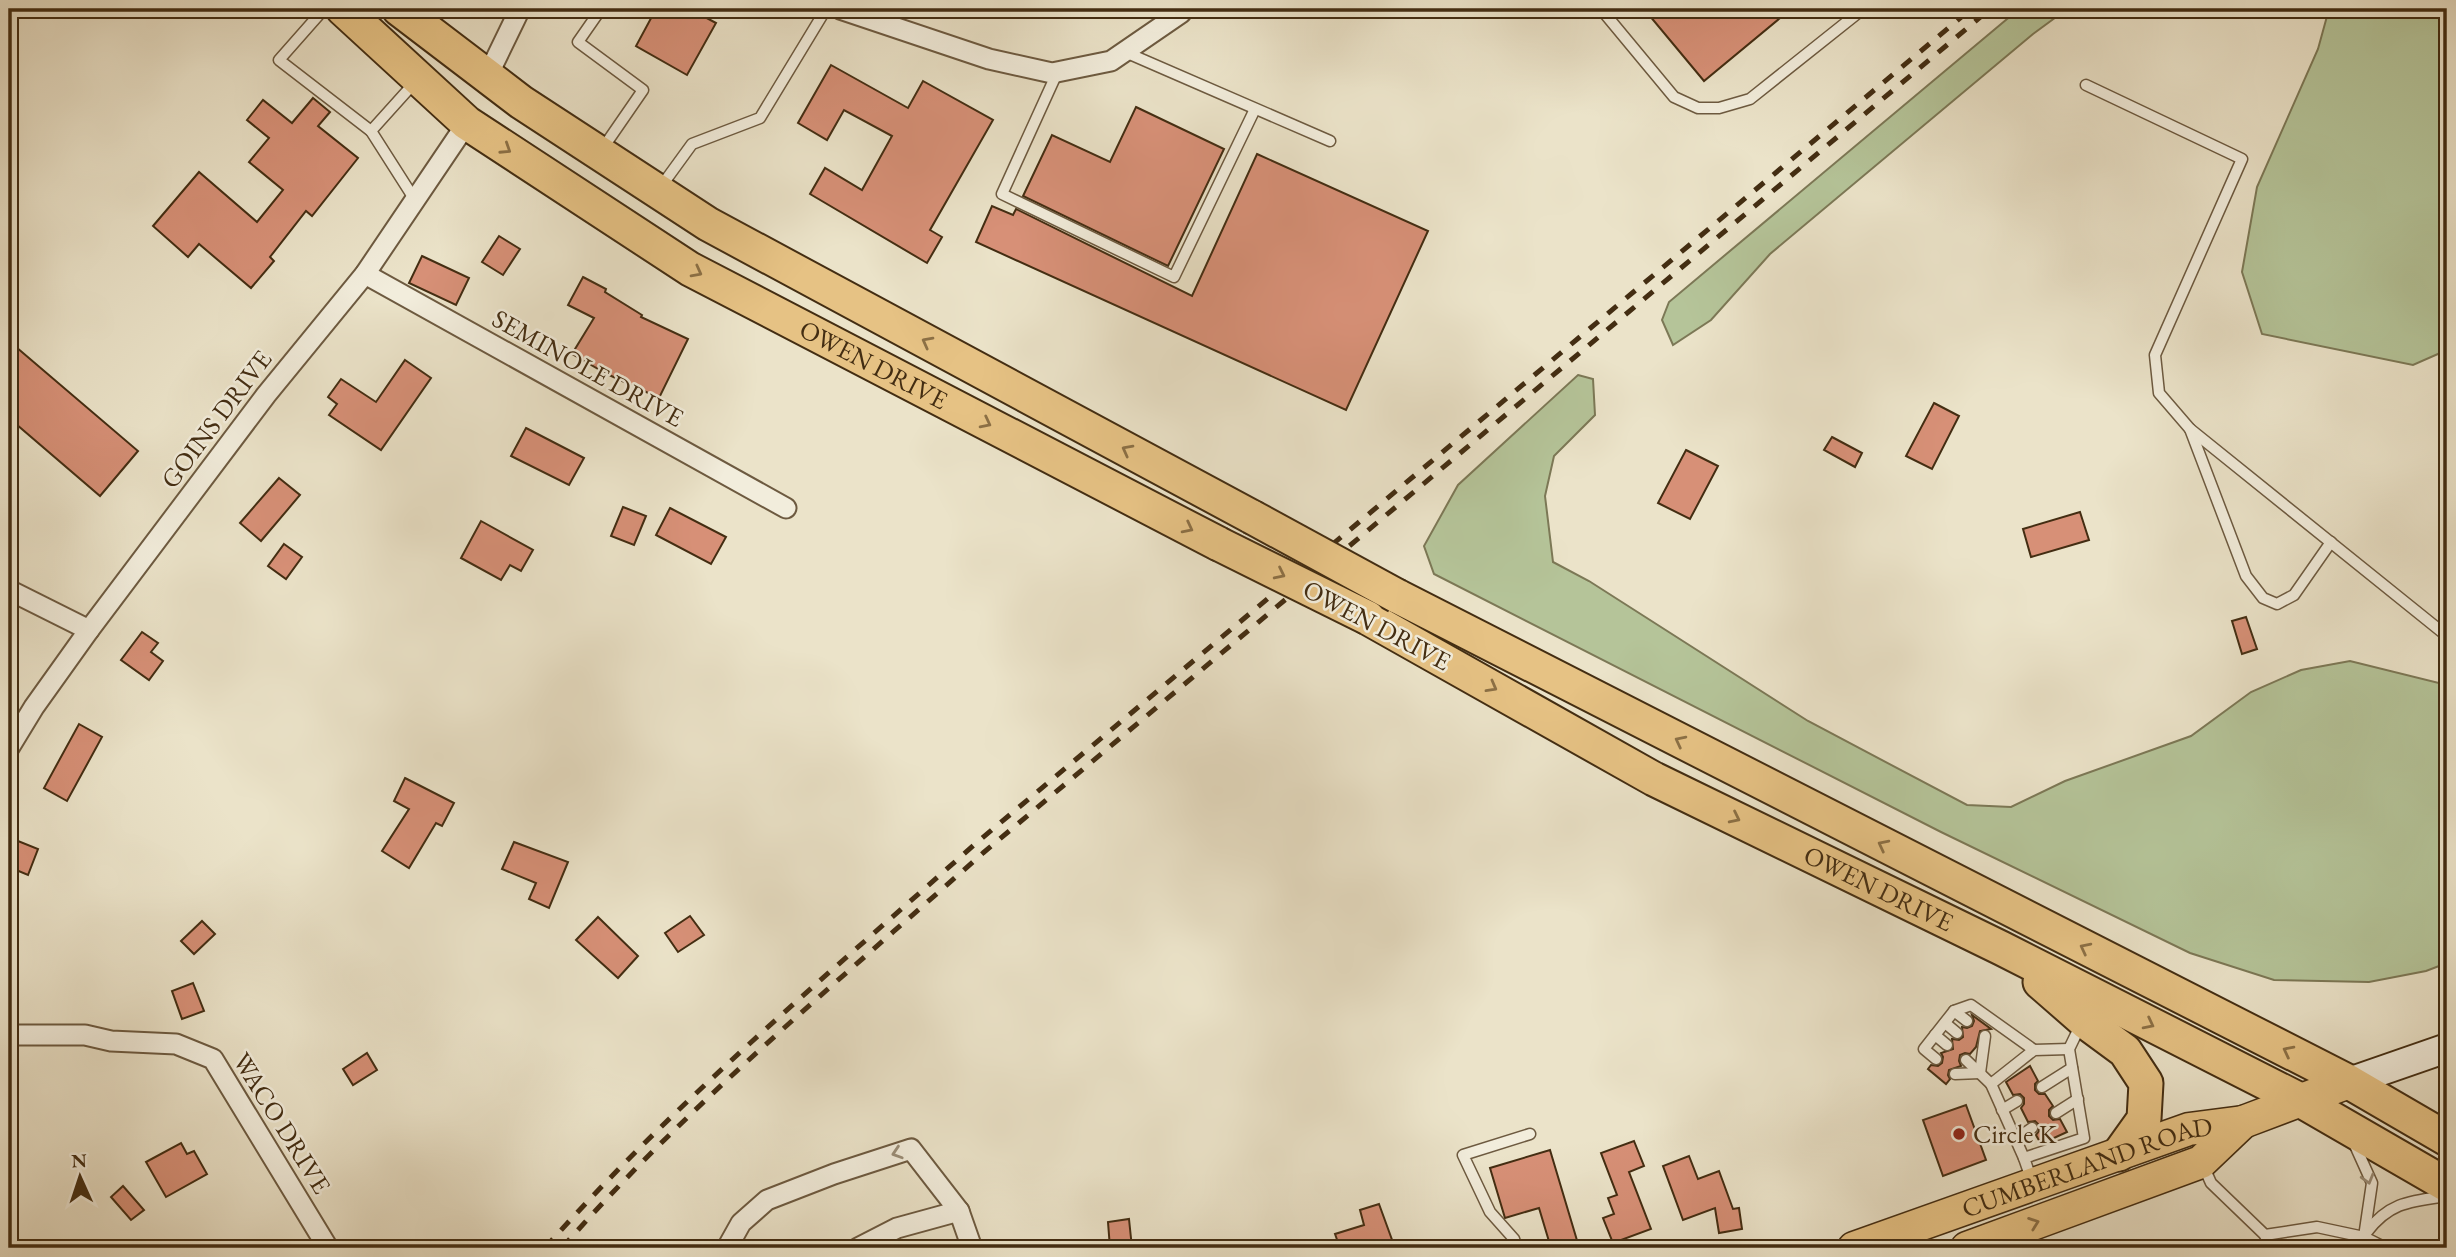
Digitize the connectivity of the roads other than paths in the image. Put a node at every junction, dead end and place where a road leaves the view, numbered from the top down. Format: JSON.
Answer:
{"nodes":[{"id":1,"x":324,"y":9,"type":"edge"},
{"id":2,"x":344,"y":9,"type":"edge"},
{"id":3,"x":370,"y":9,"type":"edge"},
{"id":4,"x":399,"y":9,"type":"edge"},
{"id":5,"x":520,"y":9,"type":"edge"},
{"id":6,"x":601,"y":9,"type":"edge"},
{"id":7,"x":826,"y":9,"type":"edge"},
{"id":8,"x":840,"y":9,"type":"edge"},
{"id":9,"x":1601,"y":9,"type":"edge"},
{"id":10,"x":1863,"y":9,"type":"edge"},
{"id":11,"x":1177,"y":10,"type":"edge"},
{"id":12,"x":1125,"y":52,"type":"junction"},
{"id":13,"x":1058,"y":71,"type":"junction"},
{"id":14,"x":488,"y":75,"type":"junction"},
{"id":15,"x":419,"y":78,"type":"junction"},
{"id":16,"x":2086,"y":85,"type":"dead end"},
{"id":17,"x":1255,"y":109,"type":"junction"},
{"id":18,"x":467,"y":123,"type":"junction"},
{"id":19,"x":371,"y":131,"type":"junction"},
{"id":20,"x":1330,"y":141,"type":"dead end"},
{"id":21,"x":599,"y":154,"type":"junction"},
{"id":22,"x":657,"y":191,"type":"junction"},
{"id":23,"x":415,"y":200,"type":"junction"},
{"id":24,"x":702,"y":220,"type":"junction"},
{"id":25,"x":365,"y":274,"type":"junction"},
{"id":26,"x":2190,"y":429,"type":"junction"},
{"id":27,"x":786,"y":508,"type":"dead end"},
{"id":28,"x":2331,"y":542,"type":"junction"},
{"id":29,"x":9,"y":590,"type":"edge"},
{"id":30,"x":89,"y":630,"type":"junction"},
{"id":31,"x":2447,"y":636,"type":"edge"},
{"id":32,"x":9,"y":748,"type":"edge"},
{"id":33,"x":2001,"y":948,"type":"junction"},
{"id":34,"x":1954,"y":1011,"type":"junction"},
{"id":35,"x":2083,"y":1019,"type":"junction"},
{"id":36,"x":1966,"y":1021,"type":"dead end"},
{"id":37,"x":1945,"y":1023,"type":"junction"},
{"id":38,"x":1957,"y":1033,"type":"dead end"},
{"id":39,"x":9,"y":1035,"type":"edge"},
{"id":40,"x":1935,"y":1035,"type":"junction"},
{"id":41,"x":1985,"y":1036,"type":"dead end"},
{"id":42,"x":1947,"y":1045,"type":"dead end"},
{"id":43,"x":1976,"y":1048,"type":"dead end"},
{"id":44,"x":2447,"y":1048,"type":"edge"},
{"id":45,"x":2069,"y":1049,"type":"junction"},
{"id":46,"x":2034,"y":1050,"type":"junction"},
{"id":47,"x":1936,"y":1059,"type":"dead end"},
{"id":48,"x":1966,"y":1060,"type":"dead end"},
{"id":49,"x":2072,"y":1068,"type":"junction"},
{"id":50,"x":1980,"y":1073,"type":"junction"},
{"id":51,"x":1955,"y":1074,"type":"dead end"},
{"id":52,"x":2349,"y":1082,"type":"junction"},
{"id":53,"x":1991,"y":1084,"type":"junction"},
{"id":54,"x":2042,"y":1087,"type":"dead end"},
{"id":55,"x":2078,"y":1099,"type":"junction"},
{"id":56,"x":2300,"y":1100,"type":"junction"},
{"id":57,"x":2017,"y":1101,"type":"dead end"},
{"id":58,"x":2002,"y":1110,"type":"junction"},
{"id":59,"x":2056,"y":1113,"type":"dead end"},
{"id":60,"x":2243,"y":1122,"type":"junction"},
{"id":61,"x":2345,"y":1125,"type":"junction"},
{"id":62,"x":2032,"y":1128,"type":"dead end"},
{"id":63,"x":1530,"y":1134,"type":"dead end"},
{"id":64,"x":2016,"y":1139,"type":"junction"},
{"id":65,"x":2447,"y":1139,"type":"edge"},
{"id":66,"x":2119,"y":1154,"type":"junction"},
{"id":67,"x":2201,"y":1162,"type":"junction"},
{"id":68,"x":2029,"y":1171,"type":"junction"},
{"id":69,"x":2447,"y":1185,"type":"edge"},
{"id":70,"x":2447,"y":1196,"type":"edge"},
{"id":71,"x":959,"y":1211,"type":"junction"},
{"id":72,"x":2266,"y":1235,"type":"junction"},
{"id":73,"x":2364,"y":1237,"type":"junction"},
{"id":74,"x":328,"y":1248,"type":"edge"},
{"id":75,"x":727,"y":1248,"type":"edge"},
{"id":76,"x":858,"y":1248,"type":"edge"},
{"id":77,"x":972,"y":1248,"type":"edge"},
{"id":78,"x":1517,"y":1248,"type":"edge"},
{"id":79,"x":1854,"y":1248,"type":"edge"},
{"id":80,"x":1967,"y":1248,"type":"edge"},
{"id":81,"x":2270,"y":1248,"type":"edge"},
{"id":82,"x":2386,"y":1248,"type":"edge"}],
"edges":[{"from":1,"to":19,"type":"lane"},
{"from":2,"to":15,"type":"highway","name":"OWEN DRIVE"},
{"from":3,"to":14,"type":"highway"},
{"from":4,"to":14,"type":"highway","name":"OWEN DRIVE"},
{"from":5,"to":14,"type":"street"},
{"from":6,"to":21,"type":"lane"},
{"from":7,"to":22,"type":"lane"},
{"from":8,"to":13,"type":"street"},
{"from":9,"to":10,"type":"lane"},
{"from":11,"to":12,"type":"street"},
{"from":12,"to":13,"type":"street"},
{"from":12,"to":17,"type":"lane"},
{"from":13,"to":17,"type":"lane"},
{"from":14,"to":21,"type":"highway","name":"OWEN DRIVE"},
{"from":15,"to":18,"type":"highway","name":"OWEN DRIVE"},
{"from":15,"to":19,"type":"lane"},
{"from":16,"to":26,"type":"lane"},
{"from":17,"to":20,"type":"lane"},
{"from":18,"to":23,"type":"street","name":"GOINS DRIVE"},
{"from":18,"to":24,"type":"highway"},
{"from":18,"to":33,"type":"highway","name":"OWEN DRIVE","one_way":true,"bridge":true},
{"from":19,"to":23,"type":"lane"},
{"from":21,"to":22,"type":"highway","name":"OWEN DRIVE"},
{"from":22,"to":24,"type":"highway","name":"OWEN DRIVE"},
{"from":23,"to":25,"type":"street","name":"GOINS DRIVE"},
{"from":52,"to":24,"type":"highway","name":"OWEN DRIVE","one_way":true,"bridge":true},
{"from":25,"to":27,"type":"street","name":"SEMINOLE DRIVE"},
{"from":25,"to":30,"type":"street","name":"GOINS DRIVE"},
{"from":26,"to":28,"type":"lane"},
{"from":26,"to":28,"type":"lane"},
{"from":28,"to":31,"type":"lane"},
{"from":29,"to":30,"type":"street"},
{"from":30,"to":32,"type":"street","name":"GOINS DRIVE"},
{"from":33,"to":35,"type":"highway"},
{"from":33,"to":56,"type":"highway","name":"OWEN DRIVE","one_way":true},
{"from":34,"to":36,"type":"lane"},
{"from":34,"to":37,"type":"lane"},
{"from":34,"to":46,"type":"lane"},
{"from":35,"to":45,"type":"lane"},
{"from":35,"to":66,"type":"highway"},
{"from":37,"to":38,"type":"lane"},
{"from":37,"to":40,"type":"lane"},
{"from":39,"to":74,"type":"street","name":"WACO DRIVE"},
{"from":40,"to":42,"type":"lane"},
{"from":40,"to":47,"type":"lane"},
{"from":41,"to":50,"type":"lane"},
{"from":43,"to":50,"type":"lane"},
{"from":44,"to":52,"type":"main road","name":"CUMBERLAND ROAD"},
{"from":45,"to":46,"type":"lane"},
{"from":45,"to":49,"type":"lane"},
{"from":46,"to":53,"type":"lane"},
{"from":48,"to":50,"type":"lane"},
{"from":49,"to":54,"type":"lane"},
{"from":49,"to":55,"type":"lane"},
{"from":50,"to":51,"type":"lane"},
{"from":50,"to":53,"type":"lane"},
{"from":52,"to":56,"type":"main road","name":"CUMBERLAND ROAD"},
{"from":52,"to":65,"type":"highway","name":"OWEN DRIVE"},
{"from":53,"to":58,"type":"lane"},
{"from":55,"to":59,"type":"lane"},
{"from":55,"to":68,"type":"lane"},
{"from":56,"to":60,"type":"main road","name":"CUMBERLAND ROAD"},
{"from":56,"to":61,"type":"highway","name":"OWEN DRIVE"},
{"from":57,"to":58,"type":"lane"},
{"from":58,"to":64,"type":"lane"},
{"from":60,"to":66,"type":"main road","name":"CUMBERLAND ROAD"},
{"from":60,"to":67,"type":"main road","name":"CUMBERLAND ROAD"},
{"from":61,"to":69,"type":"highway","name":"OWEN DRIVE"},
{"from":61,"to":73,"type":"lane","one_way":true},
{"from":62,"to":64,"type":"lane"},
{"from":63,"to":78,"type":"lane"},
{"from":64,"to":68,"type":"lane"},
{"from":66,"to":68,"type":"main road","name":"CUMBERLAND ROAD"},
{"from":67,"to":72,"type":"lane"},
{"from":80,"to":67,"type":"main road","name":"CUMBERLAND ROAD","one_way":true},
{"from":68,"to":79,"type":"main road","name":"CUMBERLAND ROAD"},
{"from":70,"to":73,"type":"lane"},
{"from":71,"to":75,"type":"street","one_way":true},
{"from":71,"to":76,"type":"street"},
{"from":71,"to":77,"type":"street"},
{"from":72,"to":73,"type":"lane"},
{"from":72,"to":81,"type":"lane"},
{"from":73,"to":82,"type":"lane"}]}
